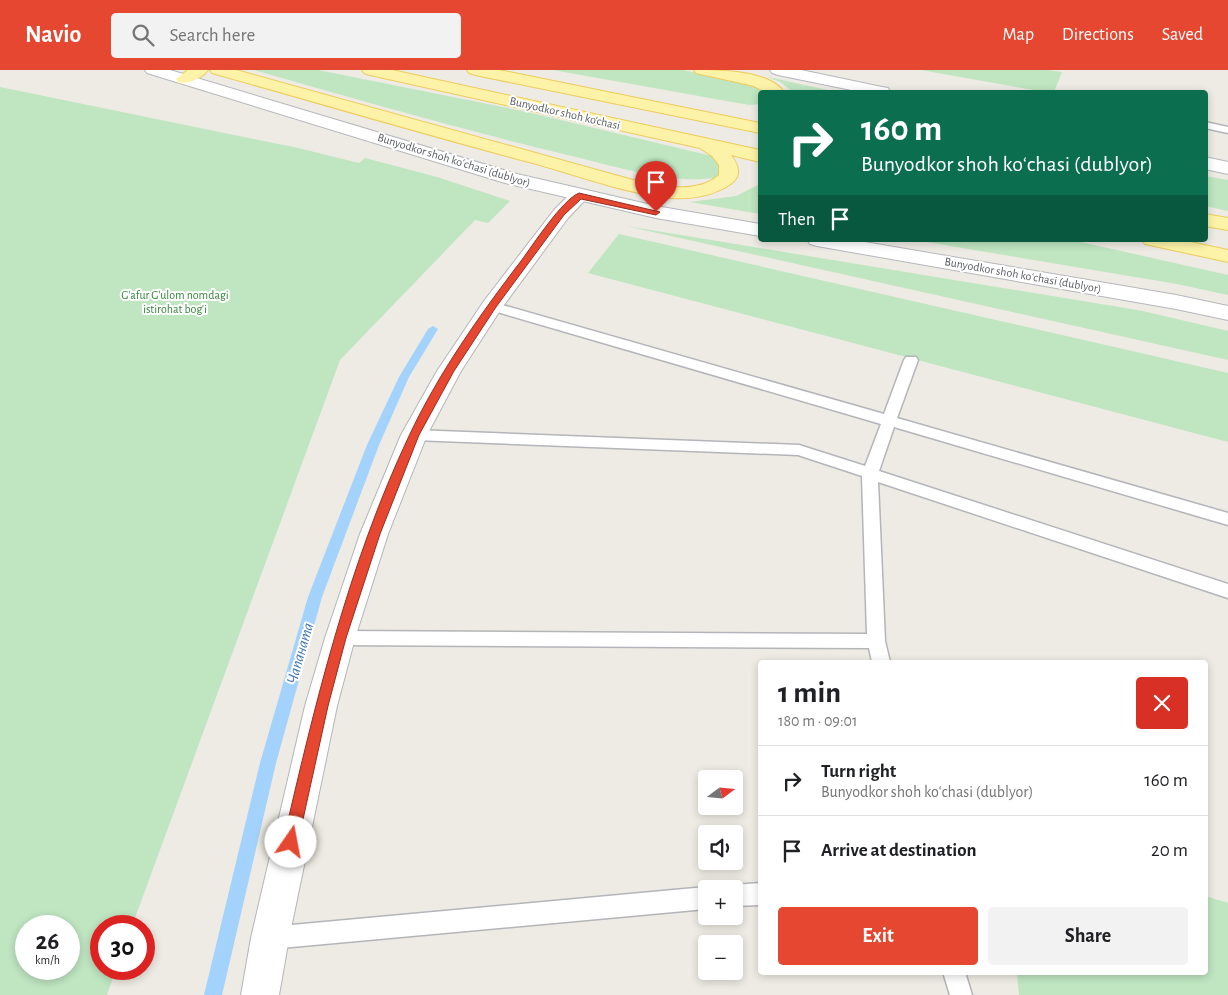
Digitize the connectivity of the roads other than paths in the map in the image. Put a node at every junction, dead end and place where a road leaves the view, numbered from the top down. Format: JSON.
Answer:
{"nodes":[{"id":1,"x":153,"y":70,"type":"edge"},
{"id":2,"x":200,"y":70,"type":"edge"},
{"id":3,"x":218,"y":70,"type":"edge"},
{"id":4,"x":370,"y":70,"type":"edge"},
{"id":5,"x":475,"y":70,"type":"edge"},
{"id":6,"x":702,"y":70,"type":"edge"},
{"id":7,"x":778,"y":70,"type":"edge"},
{"id":8,"x":184,"y":79,"type":"junction"},
{"id":9,"x":773,"y":90,"type":"edge"},
{"id":10,"x":873,"y":90,"type":"edge"},
{"id":11,"x":758,"y":116,"type":"edge"},
{"id":12,"x":726,"y":121,"type":"junction"},
{"id":13,"x":1208,"y":126,"type":"edge"},
{"id":14,"x":758,"y":128,"type":"edge"},
{"id":15,"x":1228,"y":130,"type":"edge"},
{"id":16,"x":707,"y":145,"type":"junction"},
{"id":17,"x":758,"y":156,"type":"edge"},
{"id":18,"x":1208,"y":164,"type":"edge"},
{"id":19,"x":1228,"y":168,"type":"edge"},
{"id":20,"x":579,"y":196,"type":"junction"},
{"id":21,"x":1208,"y":221,"type":"edge"},
{"id":22,"x":1228,"y":224,"type":"edge"},
{"id":23,"x":758,"y":230,"type":"edge"},
{"id":24,"x":829,"y":242,"type":"edge"},
{"id":25,"x":1162,"y":242,"type":"edge"},
{"id":26,"x":1228,"y":256,"type":"edge"},
{"id":27,"x":492,"y":306,"type":"junction"},
{"id":28,"x":1228,"y":313,"type":"edge"},
{"id":29,"x":911,"y":360,"type":"dead end"},
{"id":30,"x":890,"y":421,"type":"junction"},
{"id":31,"x":414,"y":435,"type":"junction"},
{"id":32,"x":870,"y":473,"type":"junction"},
{"id":33,"x":1228,"y":519,"type":"edge"},
{"id":34,"x":1228,"y":590,"type":"edge"},
{"id":35,"x":340,"y":638,"type":"junction"},
{"id":36,"x":876,"y":641,"type":"junction"},
{"id":37,"x":881,"y":660,"type":"edge"},
{"id":38,"x":758,"y":894,"type":"edge"},
{"id":39,"x":743,"y":895,"type":"edge"},
{"id":40,"x":698,"y":899,"type":"edge"},
{"id":41,"x":270,"y":938,"type":"junction"},
{"id":42,"x":955,"y":975,"type":"edge"},
{"id":43,"x":260,"y":995,"type":"edge"},
{"id":44,"x":961,"y":995,"type":"edge"}],
"edges":[{"from":1,"to":8,"type":"street","name":"Bunyodkor shoh koʻchasi (dublyor)"},
{"from":2,"to":8,"type":"main road"},
{"from":3,"to":16,"type":"main road"},
{"from":4,"to":16,"type":"main road","name":"Bunyodkor shoh ko'chasi"},
{"from":5,"to":12,"type":"main road","name":"Bunyodkor shoh ko'chasi"},
{"from":6,"to":9,"type":"main road"},
{"from":7,"to":10,"type":"street"},
{"from":8,"to":20,"type":"street","name":"Bunyodkor shoh koʻchasi (dublyor)"},
{"from":11,"to":12,"type":"main road"},
{"from":12,"to":14,"type":"main road","name":"Bunyodkor shoh ko'chasi"},
{"from":13,"to":15,"type":"lane"},
{"from":16,"to":17,"type":"main road","name":"Bunyodkor shoh ko'chasi"},
{"from":18,"to":19,"type":"street"},
{"from":20,"to":23,"type":"street","name":"Bunyodkor shoh koʻchasi (dublyor)"},
{"from":20,"to":27,"type":"street"},
{"from":21,"to":22,"type":"main road"},
{"from":24,"to":28,"type":"street","name":"Bunyodkor shoh koʻchasi (dublyor)"},
{"from":25,"to":26,"type":"main road"},
{"from":27,"to":30,"type":"lane"},
{"from":27,"to":31,"type":"street"},
{"from":29,"to":30,"type":"lane"},
{"from":30,"to":32,"type":"lane"},
{"from":30,"to":33,"type":"lane"},
{"from":31,"to":32,"type":"lane"},
{"from":31,"to":35,"type":"street"},
{"from":32,"to":34,"type":"lane"},
{"from":32,"to":36,"type":"lane"},
{"from":35,"to":36,"type":"lane"},
{"from":35,"to":41,"type":"street"},
{"from":36,"to":37,"type":"lane"},
{"from":38,"to":39,"type":"lane"},
{"from":40,"to":41,"type":"lane"},
{"from":41,"to":43,"type":"street"},
{"from":42,"to":44,"type":"lane"}]}
